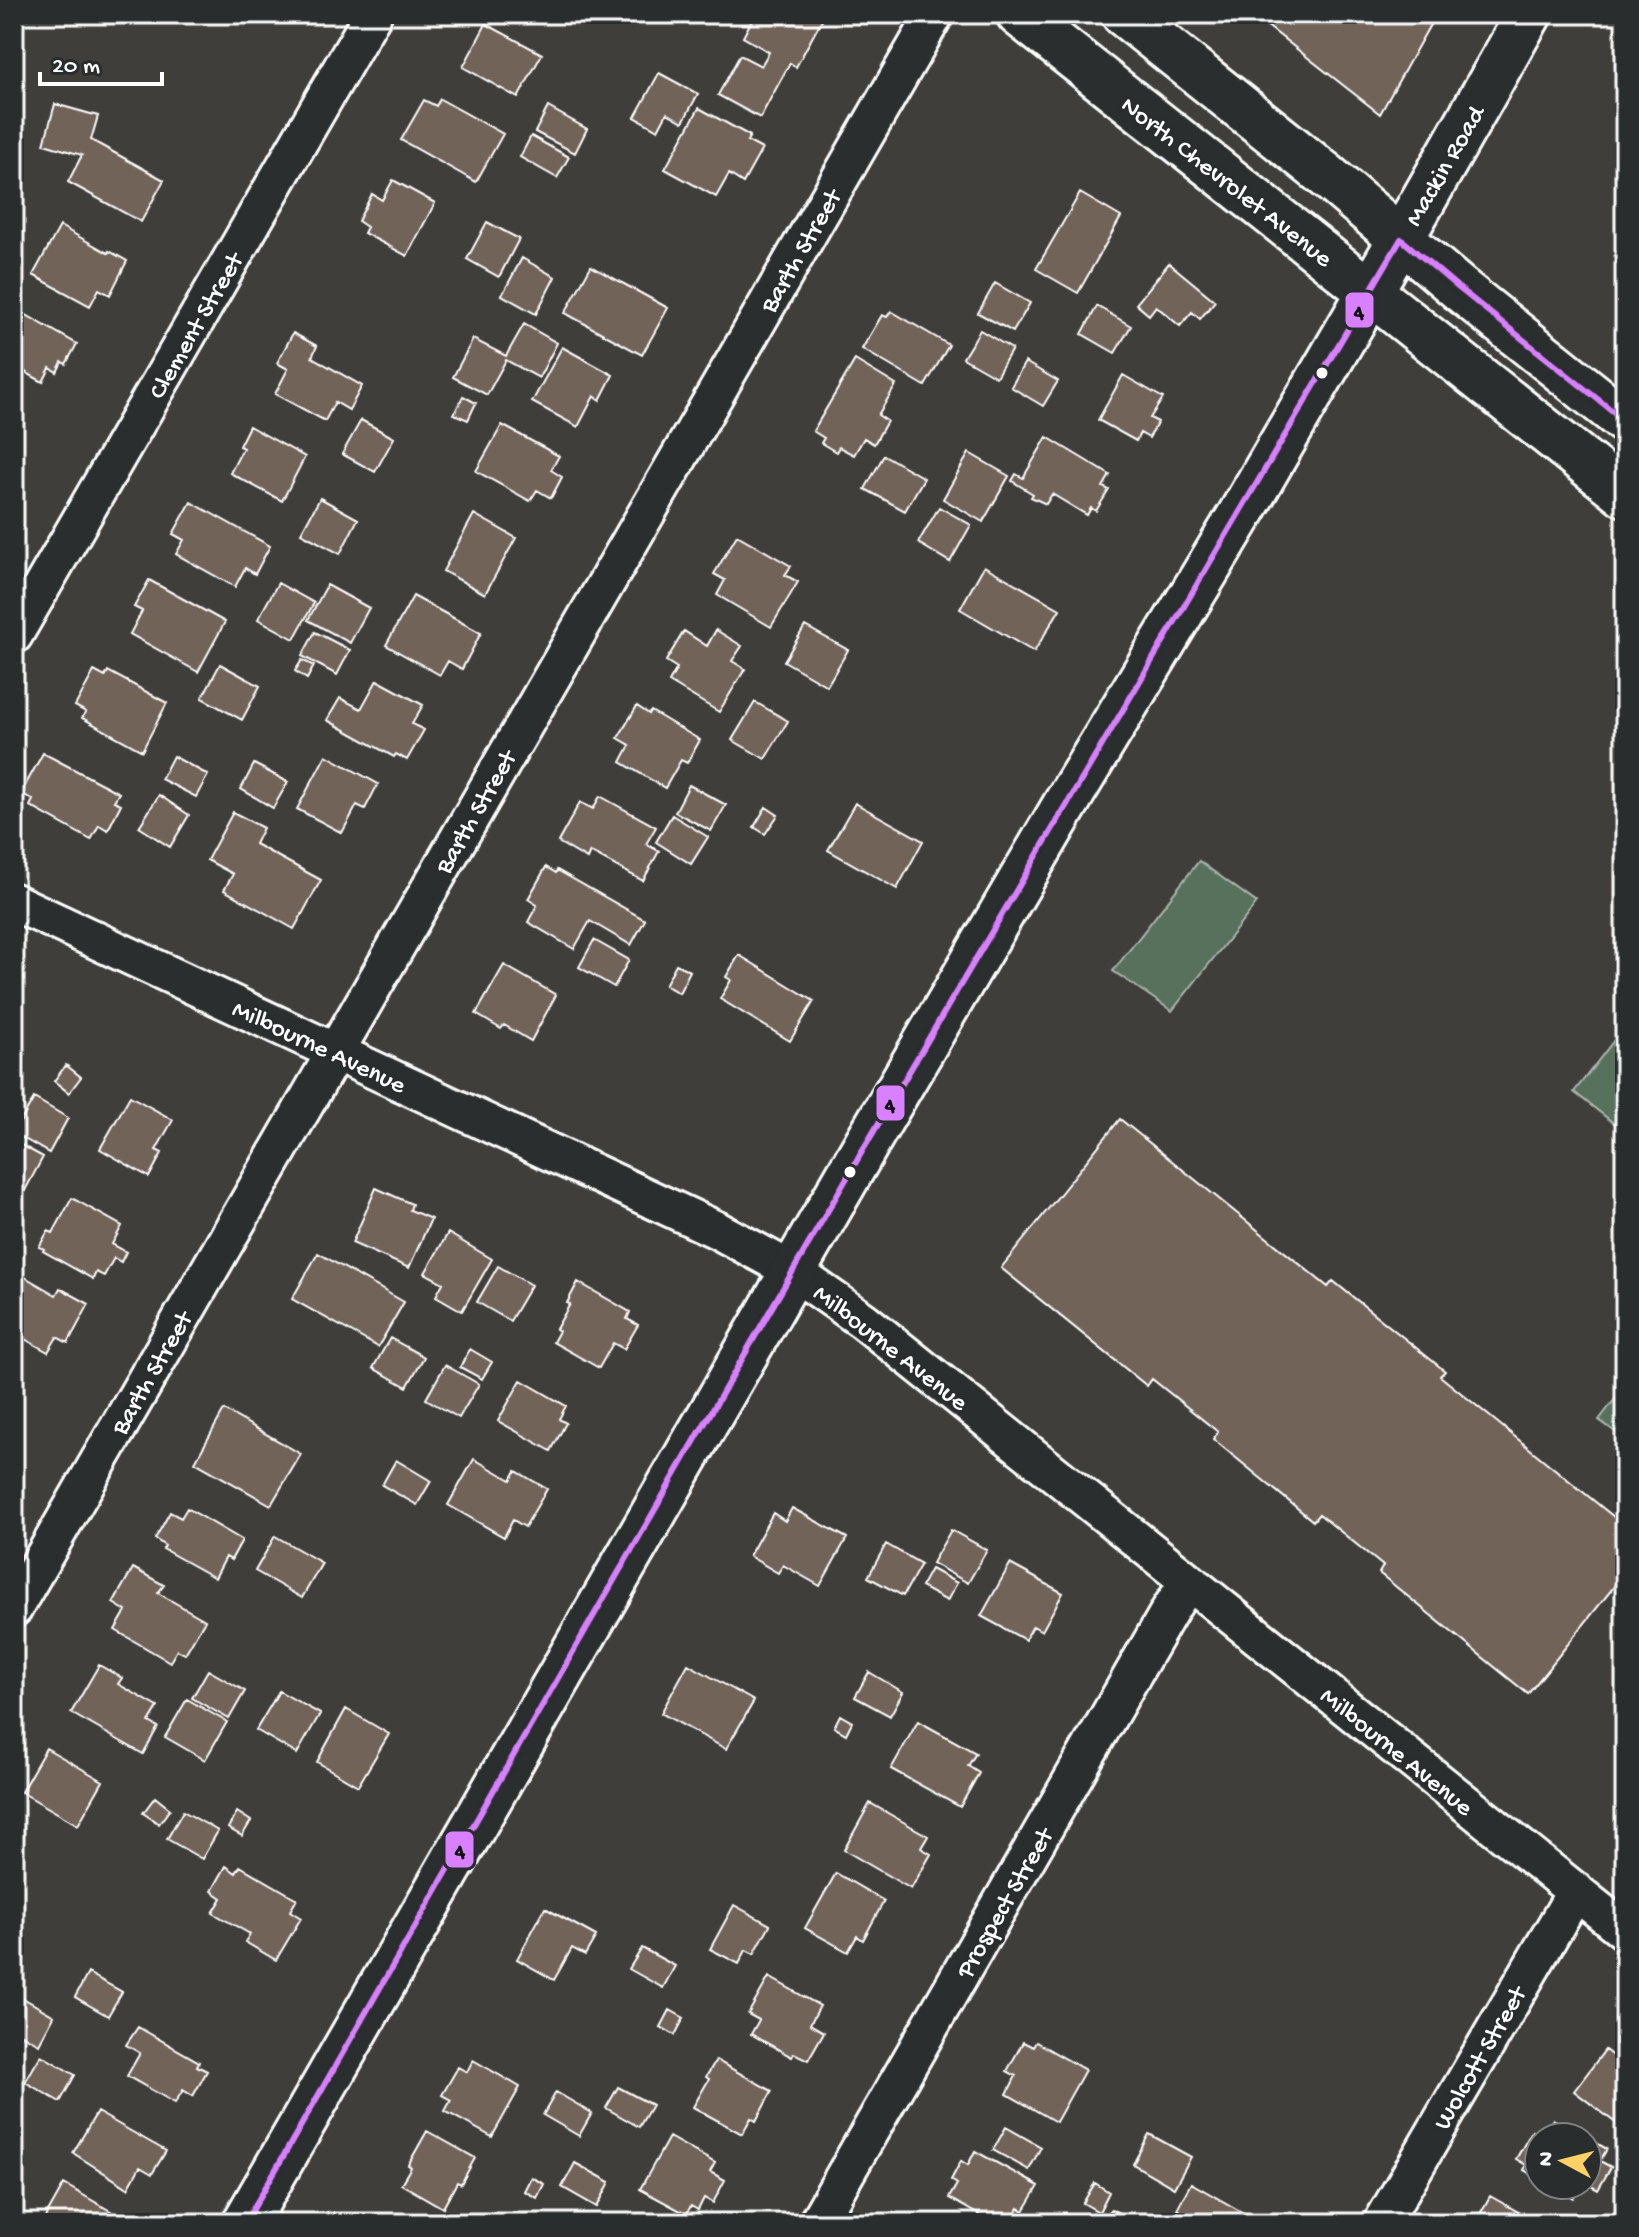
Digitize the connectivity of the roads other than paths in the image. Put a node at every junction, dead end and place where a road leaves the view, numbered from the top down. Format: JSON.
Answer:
{"nodes":[{"id":1,"x":373,"y":14,"type":"edge"},
{"id":2,"x":935,"y":14,"type":"edge"},
{"id":3,"x":1019,"y":14,"type":"edge"},
{"id":4,"x":1124,"y":14,"type":"edge"},
{"id":5,"x":1529,"y":14,"type":"edge"},
{"id":6,"x":1401,"y":239,"type":"junction"},
{"id":7,"x":1370,"y":292,"type":"junction"},
{"id":8,"x":1625,"y":421,"type":"edge"},
{"id":9,"x":1625,"y":494,"type":"edge"},
{"id":10,"x":14,"y":635,"type":"edge"},
{"id":11,"x":14,"y":902,"type":"edge"},
{"id":12,"x":335,"y":1052,"type":"junction"},
{"id":13,"x":793,"y":1271,"type":"junction"},
{"id":14,"x":1189,"y":1582,"type":"junction"},
{"id":15,"x":14,"y":1608,"type":"edge"},
{"id":16,"x":1576,"y":1891,"type":"junction"},
{"id":17,"x":1625,"y":1931,"type":"edge"},
{"id":18,"x":245,"y":2223,"type":"edge"},
{"id":19,"x":817,"y":2223,"type":"edge"},
{"id":20,"x":1382,"y":2223,"type":"edge"}],
"edges":[{"from":1,"to":10,"type":"street","name":"Clement Street"},
{"from":2,"to":12,"type":"street","name":"Barth Street"},
{"from":3,"to":7,"type":"street","name":"North Chevrolet Avenue"},
{"from":4,"to":6,"type":"street"},
{"from":5,"to":6,"type":"street","name":"Mackin Road"},
{"from":6,"to":7,"type":"street","name":"Mackin Road"},
{"from":6,"to":8,"type":"street"},
{"from":7,"to":9,"type":"street","name":"North Chevrolet Avenue"},
{"from":7,"to":13,"type":"street","name":"Mackin Road"},
{"from":11,"to":12,"type":"street","name":"Milbourne Avenue"},
{"from":12,"to":13,"type":"street","name":"Milbourne Avenue"},
{"from":12,"to":15,"type":"street","name":"Barth Street"},
{"from":13,"to":14,"type":"street","name":"Milbourne Avenue"},
{"from":13,"to":18,"type":"street","name":"Mackin Road"},
{"from":14,"to":16,"type":"street","name":"Milbourne Avenue"},
{"from":14,"to":19,"type":"street","name":"Prospect Street"},
{"from":16,"to":17,"type":"street","name":"Milbourne Avenue"},
{"from":16,"to":20,"type":"street","name":"Wolcott Street"}]}
